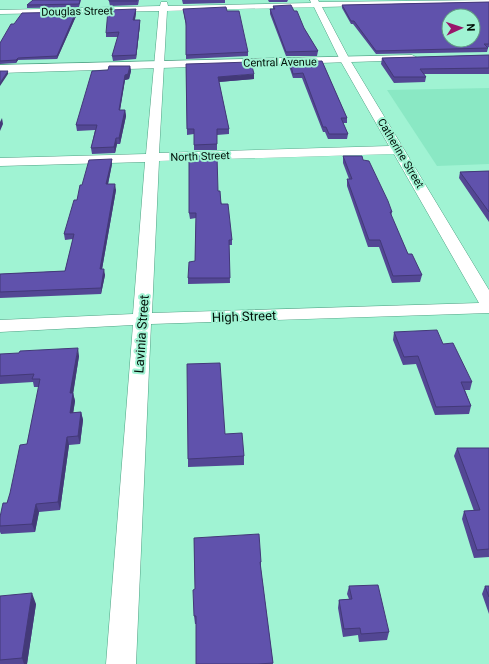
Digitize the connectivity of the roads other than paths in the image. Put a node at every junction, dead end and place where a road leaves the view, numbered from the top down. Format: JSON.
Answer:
{"nodes":[{"id":1,"x":12,"y":0,"type":"edge"},
{"id":2,"x":489,"y":1,"type":"edge"},
{"id":3,"x":316,"y":3,"type":"edge"},
{"id":4,"x":163,"y":7,"type":"junction"},
{"id":5,"x":1,"y":14,"type":"edge"},
{"id":6,"x":425,"y":58,"type":"edge"},
{"id":7,"x":345,"y":60,"type":"junction"},
{"id":8,"x":158,"y":65,"type":"junction"},
{"id":9,"x":0,"y":69,"type":"edge"},
{"id":10,"x":399,"y":150,"type":"junction"},
{"id":11,"x":154,"y":157,"type":"junction"},
{"id":12,"x":0,"y":162,"type":"edge"},
{"id":13,"x":489,"y":306,"type":"edge"},
{"id":14,"x":142,"y":319,"type":"junction"},
{"id":15,"x":0,"y":326,"type":"edge"},
{"id":16,"x":121,"y":664,"type":"edge"}],
"edges":[{"from":1,"to":5,"type":"street"},
{"from":2,"to":3,"type":"street","name":"Douglas Street"},
{"from":3,"to":4,"type":"street","name":"Douglas Street"},
{"from":3,"to":7,"type":"street","name":"Catherine Street"},
{"from":4,"to":5,"type":"street","name":"Douglas Street"},
{"from":4,"to":8,"type":"street","name":"Lavinia Street"},
{"from":6,"to":7,"type":"main road","name":"Central Avenue"},
{"from":7,"to":8,"type":"main road","name":"Central Avenue"},
{"from":7,"to":10,"type":"street","name":"Catherine Street"},
{"from":8,"to":9,"type":"main road","name":"Central Avenue"},
{"from":8,"to":11,"type":"street","name":"Lavinia Street"},
{"from":10,"to":11,"type":"street","name":"North Street"},
{"from":10,"to":13,"type":"street","name":"Catherine Street"},
{"from":11,"to":12,"type":"street","name":"North Street"},
{"from":11,"to":14,"type":"street","name":"Lavinia Street"},
{"from":13,"to":14,"type":"street","name":"High Street"},
{"from":14,"to":15,"type":"street","name":"High Street"},
{"from":14,"to":16,"type":"street","name":"Lavinia Street"}]}
